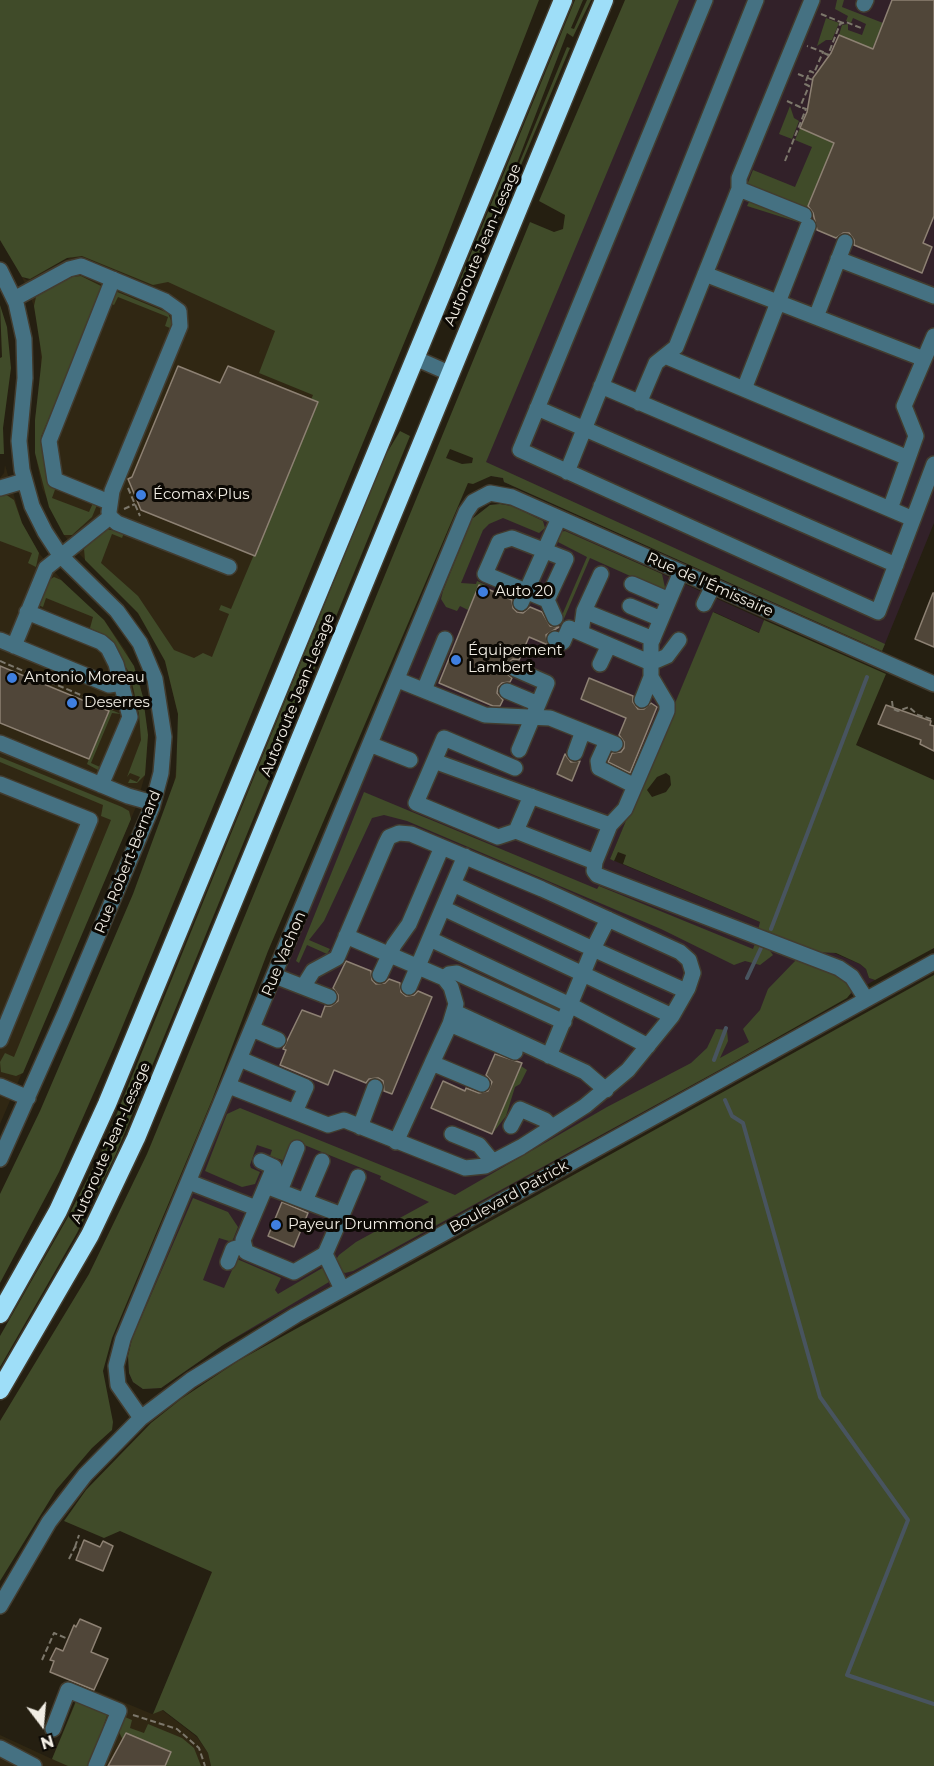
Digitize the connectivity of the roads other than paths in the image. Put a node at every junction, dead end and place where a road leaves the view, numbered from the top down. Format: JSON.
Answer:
{"nodes":[{"id":1,"x":563,"y":0,"type":"edge"},
{"id":2,"x":604,"y":0,"type":"edge"},
{"id":3,"x":705,"y":0,"type":"edge"},
{"id":4,"x":756,"y":0,"type":"edge"},
{"id":5,"x":812,"y":0,"type":"edge"},
{"id":6,"x":739,"y":189,"type":"junction"},
{"id":7,"x":845,"y":242,"type":"dead end"},
{"id":8,"x":838,"y":259,"type":"junction"},
{"id":9,"x":0,"y":272,"type":"edge"},
{"id":10,"x":705,"y":274,"type":"junction"},
{"id":11,"x":113,"y":279,"type":"junction"},
{"id":12,"x":934,"y":296,"type":"edge"},
{"id":13,"x":14,"y":299,"type":"junction"},
{"id":14,"x":778,"y":302,"type":"junction"},
{"id":15,"x":816,"y":316,"type":"junction"},
{"id":16,"x":934,"y":336,"type":"edge"},
{"id":17,"x":664,"y":356,"type":"junction"},
{"id":18,"x":415,"y":358,"type":"junction"},
{"id":19,"x":924,"y":359,"type":"junction"},
{"id":20,"x":450,"y":373,"type":"junction"},
{"id":21,"x":601,"y":387,"type":"junction"},
{"id":22,"x":744,"y":389,"type":"junction"},
{"id":23,"x":639,"y":403,"type":"junction"},
{"id":24,"x":537,"y":408,"type":"junction"},
{"id":25,"x":584,"y":429,"type":"junction"},
{"id":26,"x":908,"y":458,"type":"junction"},
{"id":27,"x":934,"y":464,"type":"edge"},
{"id":28,"x":567,"y":472,"type":"junction"},
{"id":29,"x":24,"y":481,"type":"junction"},
{"id":30,"x":0,"y":488,"type":"edge"},
{"id":31,"x":485,"y":494,"type":"joint"},
{"id":32,"x":891,"y":509,"type":"junction"},
{"id":33,"x":112,"y":510,"type":"junction"},
{"id":34,"x":559,"y":518,"type":"junction"},
{"id":35,"x":913,"y":519,"type":"junction"},
{"id":36,"x":544,"y":550,"type":"junction"},
{"id":37,"x":60,"y":555,"type":"junction"},
{"id":38,"x":896,"y":565,"type":"junction"},
{"id":39,"x":229,"y":567,"type":"dead end"},
{"id":40,"x":681,"y":572,"type":"junction"},
{"id":41,"x":601,"y":574,"type":"dead end"},
{"id":42,"x":632,"y":584,"type":"dead end"},
{"id":43,"x":713,"y":586,"type":"junction"},
{"id":44,"x":523,"y":597,"type":"junction"},
{"id":45,"x":547,"y":600,"type":"junction"},
{"id":46,"x":669,"y":600,"type":"junction"},
{"id":47,"x":704,"y":604,"type":"dead end"},
{"id":48,"x":630,"y":606,"type":"dead end"},
{"id":49,"x":584,"y":611,"type":"junction"},
{"id":50,"x":27,"y":612,"type":"junction"},
{"id":51,"x":426,"y":612,"type":"junction"},
{"id":52,"x":555,"y":618,"type":"dead end"},
{"id":53,"x":661,"y":619,"type":"junction"},
{"id":54,"x":438,"y":622,"type":"dead end"},
{"id":55,"x":581,"y":633,"type":"junction"},
{"id":56,"x":445,"y":639,"type":"dead end"},
{"id":57,"x":555,"y":639,"type":"dead end"},
{"id":58,"x":653,"y":639,"type":"junction"},
{"id":59,"x":679,"y":640,"type":"dead end"},
{"id":60,"x":7,"y":643,"type":"edge"},
{"id":61,"x":609,"y":645,"type":"junction"},
{"id":62,"x":600,"y":664,"type":"dead end"},
{"id":63,"x":515,"y":669,"type":"dead end"},
{"id":64,"x":651,"y":670,"type":"junction"},
{"id":65,"x":398,"y":680,"type":"junction"},
{"id":66,"x":123,"y":683,"type":"junction"},
{"id":67,"x":934,"y":684,"type":"edge"},
{"id":68,"x":424,"y":690,"type":"junction"},
{"id":69,"x":507,"y":690,"type":"dead end"},
{"id":70,"x":642,"y":700,"type":"dead end"},
{"id":71,"x":536,"y":710,"type":"junction"},
{"id":72,"x":583,"y":731,"type":"junction"},
{"id":73,"x":0,"y":743,"type":"edge"},
{"id":74,"x":372,"y":745,"type":"junction"},
{"id":75,"x":519,"y":750,"type":"dead end"},
{"id":76,"x":575,"y":753,"type":"dead end"},
{"id":77,"x":410,"y":760,"type":"dead end"},
{"id":78,"x":434,"y":761,"type":"junction"},
{"id":79,"x":515,"y":768,"type":"dead end"},
{"id":80,"x":0,"y":784,"type":"edge"},
{"id":81,"x":101,"y":785,"type":"junction"},
{"id":82,"x":634,"y":786,"type":"junction"},
{"id":83,"x":531,"y":796,"type":"junction"},
{"id":84,"x":153,"y":803,"type":"junction"},
{"id":85,"x":610,"y":825,"type":"junction"},
{"id":86,"x":516,"y":831,"type":"junction"},
{"id":87,"x":442,"y":847,"type":"junction"},
{"id":88,"x":465,"y":856,"type":"junction"},
{"id":89,"x":595,"y":862,"type":"junction"},
{"id":90,"x":453,"y":884,"type":"junction"},
{"id":91,"x":443,"y":908,"type":"junction"},
{"id":92,"x":608,"y":919,"type":"junction"},
{"id":93,"x":346,"y":936,"type":"junction"},
{"id":94,"x":430,"y":939,"type":"junction"},
{"id":95,"x":593,"y":949,"type":"junction"},
{"id":96,"x":389,"y":954,"type":"junction"},
{"id":97,"x":934,"y":962,"type":"edge"},
{"id":98,"x":418,"y":966,"type":"junction"},
{"id":99,"x":584,"y":973,"type":"junction"},
{"id":100,"x":380,"y":975,"type":"dead end"},
{"id":101,"x":275,"y":976,"type":"junction"},
{"id":102,"x":444,"y":978,"type":"junction"},
{"id":103,"x":303,"y":987,"type":"junction"},
{"id":104,"x":409,"y":987,"type":"dead end"},
{"id":105,"x":686,"y":991,"type":"junction"},
{"id":106,"x":329,"y":997,"type":"dead end"},
{"id":107,"x":866,"y":999,"type":"junction"},
{"id":108,"x":570,"y":1005,"type":"junction"},
{"id":109,"x":672,"y":1016,"type":"junction"},
{"id":110,"x":452,"y":1018,"type":"junction"},
{"id":111,"x":564,"y":1022,"type":"junction"},
{"id":112,"x":252,"y":1029,"type":"junction"},
{"id":113,"x":0,"y":1040,"type":"edge"},
{"id":114,"x":278,"y":1040,"type":"dead end"},
{"id":115,"x":648,"y":1046,"type":"junction"},
{"id":116,"x":515,"y":1052,"type":"dead end"},
{"id":117,"x":549,"y":1056,"type":"junction"},
{"id":118,"x":240,"y":1059,"type":"junction"},
{"id":119,"x":432,"y":1063,"type":"junction"},
{"id":120,"x":482,"y":1084,"type":"dead end"},
{"id":121,"x":0,"y":1086,"type":"edge"},
{"id":122,"x":229,"y":1086,"type":"junction"},
{"id":123,"x":375,"y":1087,"type":"dead end"},
{"id":124,"x":606,"y":1090,"type":"junction"},
{"id":125,"x":28,"y":1098,"type":"junction"},
{"id":126,"x":295,"y":1112,"type":"junction"},
{"id":127,"x":511,"y":1126,"type":"dead end"},
{"id":128,"x":360,"y":1127,"type":"junction"},
{"id":129,"x":552,"y":1127,"type":"junction"},
{"id":130,"x":452,"y":1134,"type":"dead end"},
{"id":131,"x":396,"y":1142,"type":"junction"},
{"id":132,"x":297,"y":1148,"type":"dead end"},
{"id":133,"x":0,"y":1159,"type":"edge"},
{"id":134,"x":261,"y":1161,"type":"dead end"},
{"id":135,"x":322,"y":1161,"type":"dead end"},
{"id":136,"x":493,"y":1162,"type":"junction"},
{"id":137,"x":358,"y":1177,"type":"dead end"},
{"id":138,"x":189,"y":1182,"type":"junction"},
{"id":139,"x":273,"y":1189,"type":"junction"},
{"id":140,"x":305,"y":1201,"type":"junction"},
{"id":141,"x":256,"y":1208,"type":"junction"},
{"id":142,"x":342,"y":1215,"type":"junction"},
{"id":143,"x":244,"y":1246,"type":"junction"},
{"id":144,"x":325,"y":1254,"type":"junction"},
{"id":145,"x":228,"y":1262,"type":"dead end"},
{"id":146,"x":342,"y":1289,"type":"junction"},
{"id":147,"x":0,"y":1314,"type":"edge"},
{"id":148,"x":0,"y":1390,"type":"edge"},
{"id":149,"x":141,"y":1418,"type":"junction"},
{"id":150,"x":0,"y":1606,"type":"edge"},
{"id":151,"x":53,"y":1729,"type":"dead end"},
{"id":152,"x":0,"y":1748,"type":"edge"},
{"id":153,"x":22,"y":1763,"type":"edge"},
{"id":154,"x":96,"y":1766,"type":"edge"}],
"edges":[{"from":1,"to":18,"type":"highway","name":"Autoroute Jean-Lesage"},
{"from":2,"to":20,"type":"highway","name":"Autoroute Jean-Lesage"},
{"from":3,"to":24,"type":"street"},
{"from":4,"to":21,"type":"street"},
{"from":5,"to":6,"type":"street"},
{"from":6,"to":10,"type":"street"},
{"from":6,"to":14,"type":"street"},
{"from":7,"to":8,"type":"street"},
{"from":8,"to":12,"type":"street"},
{"from":8,"to":15,"type":"street"},
{"from":9,"to":13,"type":"street","name":"Rue Robert-Bernard"},
{"from":10,"to":14,"type":"street"},
{"from":10,"to":17,"type":"street"},
{"from":11,"to":13,"type":"street"},
{"from":11,"to":33,"type":"street"},
{"from":11,"to":33,"type":"street"},
{"from":13,"to":29,"type":"street","name":"Rue Robert-Bernard"},
{"from":14,"to":15,"type":"street"},
{"from":14,"to":22,"type":"street"},
{"from":15,"to":19,"type":"street"},
{"from":16,"to":19,"type":"street"},
{"from":17,"to":22,"type":"street"},
{"from":17,"to":23,"type":"street"},
{"from":18,"to":20,"type":"street"},
{"from":18,"to":147,"type":"highway","name":"Autoroute Jean-Lesage"},
{"from":19,"to":26,"type":"street"},
{"from":20,"to":148,"type":"highway","name":"Autoroute Jean-Lesage"},
{"from":21,"to":23,"type":"street"},
{"from":21,"to":25,"type":"street"},
{"from":22,"to":26,"type":"street"},
{"from":23,"to":32,"type":"street"},
{"from":24,"to":25,"type":"street"},
{"from":24,"to":28,"type":"street"},
{"from":25,"to":28,"type":"street"},
{"from":25,"to":38,"type":"street"},
{"from":26,"to":32,"type":"street"},
{"from":27,"to":35,"type":"street"},
{"from":28,"to":38,"type":"street"},
{"from":29,"to":30,"type":"street"},
{"from":29,"to":37,"type":"street","name":"Rue Robert-Bernard"},
{"from":31,"to":34,"type":"street","name":"Rue de l'Émissaire"},
{"from":31,"to":51,"type":"street","name":"Rue Vachon"},
{"from":32,"to":35,"type":"street"},
{"from":33,"to":37,"type":"street"},
{"from":33,"to":39,"type":"street"},
{"from":34,"to":36,"type":"street"},
{"from":34,"to":40,"type":"street","name":"Rue de l'Émissaire"},
{"from":35,"to":38,"type":"street"},
{"from":36,"to":44,"type":"street"},
{"from":36,"to":44,"type":"street"},
{"from":36,"to":45,"type":"street"},
{"from":37,"to":50,"type":"street"},
{"from":37,"to":84,"type":"street","name":"Rue Robert-Bernard"},
{"from":40,"to":43,"type":"street","name":"Rue de l'Émissaire"},
{"from":40,"to":46,"type":"street"},
{"from":41,"to":49,"type":"street"},
{"from":42,"to":46,"type":"street"},
{"from":43,"to":47,"type":"street"},
{"from":43,"to":67,"type":"street","name":"Rue de l'Émissaire"},
{"from":44,"to":45,"type":"street"},
{"from":45,"to":52,"type":"street"},
{"from":46,"to":53,"type":"street"},
{"from":48,"to":53,"type":"street"},
{"from":49,"to":55,"type":"street"},
{"from":49,"to":58,"type":"street"},
{"from":50,"to":60,"type":"street"},
{"from":50,"to":66,"type":"street"},
{"from":51,"to":54,"type":"street"},
{"from":51,"to":65,"type":"street","name":"Rue Vachon"},
{"from":53,"to":58,"type":"street"},
{"from":55,"to":57,"type":"street"},
{"from":55,"to":61,"type":"street"},
{"from":56,"to":68,"type":"street"},
{"from":58,"to":64,"type":"street"},
{"from":59,"to":64,"type":"street"},
{"from":60,"to":66,"type":"street"},
{"from":61,"to":62,"type":"street"},
{"from":61,"to":64,"type":"street"},
{"from":63,"to":71,"type":"street"},
{"from":64,"to":70,"type":"street"},
{"from":64,"to":82,"type":"street"},
{"from":65,"to":68,"type":"street"},
{"from":65,"to":74,"type":"street","name":"Rue Vachon"},
{"from":66,"to":81,"type":"street"},
{"from":68,"to":71,"type":"street"},
{"from":69,"to":71,"type":"street"},
{"from":71,"to":72,"type":"street"},
{"from":71,"to":75,"type":"street"},
{"from":72,"to":76,"type":"street"},
{"from":72,"to":82,"type":"street"},
{"from":73,"to":81,"type":"street"},
{"from":74,"to":77,"type":"street"},
{"from":74,"to":101,"type":"street","name":"Rue Vachon"},
{"from":78,"to":79,"type":"street"},
{"from":78,"to":83,"type":"street"},
{"from":78,"to":86,"type":"street"},
{"from":80,"to":113,"type":"street"},
{"from":81,"to":84,"type":"street"},
{"from":82,"to":85,"type":"street"},
{"from":83,"to":85,"type":"street"},
{"from":83,"to":86,"type":"street"},
{"from":84,"to":125,"type":"street","name":"Rue Robert-Bernard"},
{"from":85,"to":89,"type":"street"},
{"from":86,"to":89,"type":"street"},
{"from":87,"to":88,"type":"street"},
{"from":87,"to":93,"type":"street"},
{"from":87,"to":96,"type":"street"},
{"from":88,"to":90,"type":"street"},
{"from":88,"to":92,"type":"street"},
{"from":89,"to":107,"type":"street"},
{"from":90,"to":91,"type":"street"},
{"from":90,"to":95,"type":"street"},
{"from":91,"to":94,"type":"street"},
{"from":91,"to":99,"type":"street"},
{"from":92,"to":95,"type":"street"},
{"from":92,"to":105,"type":"street"},
{"from":93,"to":96,"type":"street"},
{"from":93,"to":103,"type":"street"},
{"from":94,"to":98,"type":"street"},
{"from":94,"to":108,"type":"street"},
{"from":95,"to":99,"type":"street"},
{"from":95,"to":105,"type":"street"},
{"from":96,"to":98,"type":"street"},
{"from":96,"to":100,"type":"street"},
{"from":97,"to":107,"type":"street","name":"Boulevard Patrick"},
{"from":98,"to":102,"type":"street"},
{"from":98,"to":104,"type":"street"},
{"from":99,"to":108,"type":"street"},
{"from":99,"to":109,"type":"street"},
{"from":101,"to":103,"type":"street"},
{"from":101,"to":112,"type":"street","name":"Rue Vachon"},
{"from":102,"to":110,"type":"street"},
{"from":102,"to":111,"type":"street"},
{"from":103,"to":106,"type":"street"},
{"from":105,"to":109,"type":"street"},
{"from":107,"to":146,"type":"street","name":"Boulevard Patrick"},
{"from":108,"to":111,"type":"street"},
{"from":108,"to":115,"type":"street"},
{"from":109,"to":115,"type":"street"},
{"from":110,"to":116,"type":"street"},
{"from":110,"to":117,"type":"street"},
{"from":110,"to":119,"type":"street"},
{"from":111,"to":117,"type":"street"},
{"from":112,"to":114,"type":"street"},
{"from":112,"to":118,"type":"street","name":"Rue Vachon"},
{"from":115,"to":124,"type":"street"},
{"from":117,"to":124,"type":"street"},
{"from":118,"to":122,"type":"street","name":"Rue Vachon"},
{"from":118,"to":126,"type":"street"},
{"from":119,"to":120,"type":"street"},
{"from":119,"to":131,"type":"street"},
{"from":121,"to":125,"type":"street"},
{"from":122,"to":126,"type":"street"},
{"from":122,"to":138,"type":"street","name":"Rue Vachon"},
{"from":123,"to":128,"type":"street"},
{"from":124,"to":129,"type":"street"},
{"from":125,"to":133,"type":"street","name":"Rue Robert-Bernard"},
{"from":126,"to":128,"type":"street"},
{"from":127,"to":129,"type":"street"},
{"from":128,"to":131,"type":"street"},
{"from":129,"to":136,"type":"street"},
{"from":130,"to":136,"type":"street"},
{"from":131,"to":136,"type":"street"},
{"from":132,"to":139,"type":"street"},
{"from":134,"to":139,"type":"street"},
{"from":135,"to":140,"type":"street"},
{"from":137,"to":142,"type":"street"},
{"from":138,"to":141,"type":"street"},
{"from":138,"to":149,"type":"street","name":"Rue Vachon"},
{"from":139,"to":140,"type":"street"},
{"from":139,"to":141,"type":"street"},
{"from":140,"to":142,"type":"street"},
{"from":141,"to":143,"type":"street"},
{"from":142,"to":144,"type":"street"},
{"from":143,"to":144,"type":"street"},
{"from":143,"to":145,"type":"street"},
{"from":144,"to":146,"type":"street"},
{"from":146,"to":149,"type":"street","name":"Boulevard Patrick"},
{"from":149,"to":150,"type":"street","name":"Boulevard Patrick"},
{"from":151,"to":154,"type":"street"},
{"from":152,"to":153,"type":"street"}]}
